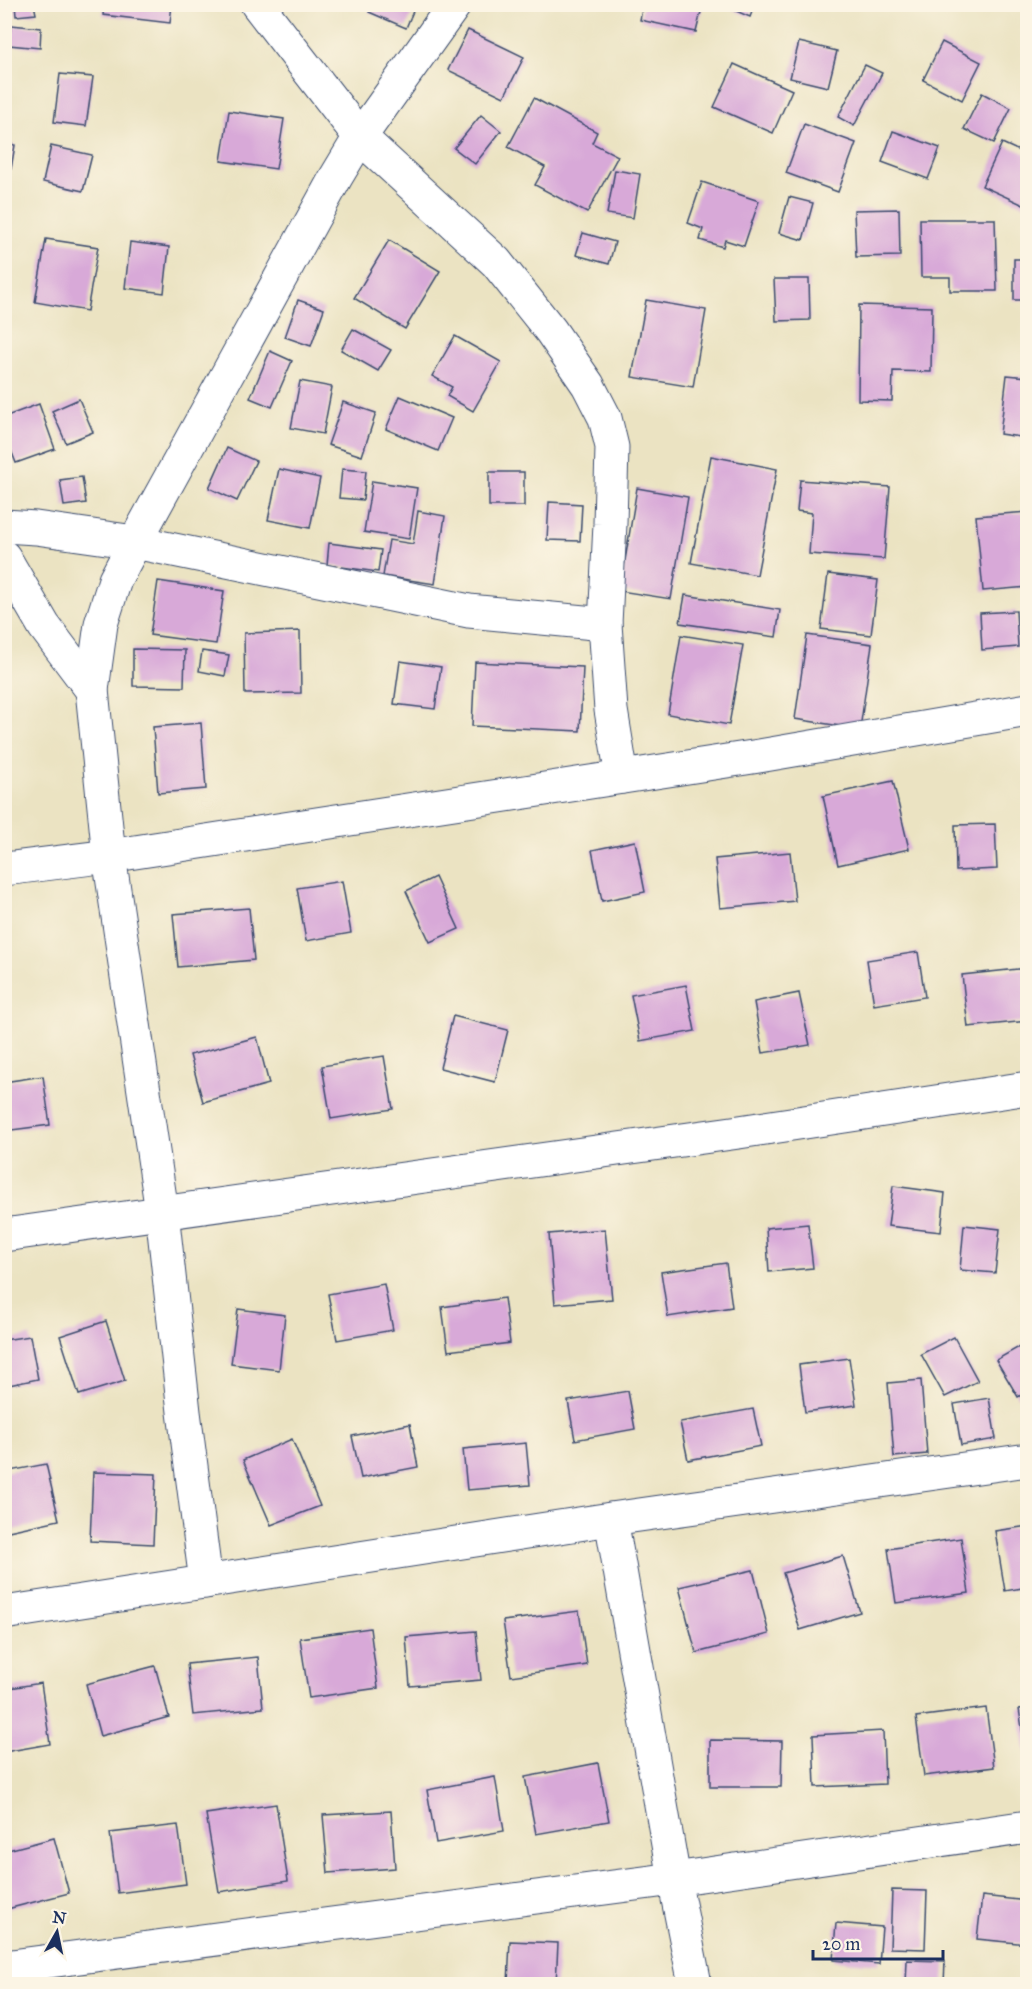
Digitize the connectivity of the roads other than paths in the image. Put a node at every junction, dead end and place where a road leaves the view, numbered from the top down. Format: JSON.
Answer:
{"nodes":[{"id":1,"x":257,"y":4,"type":"edge"},
{"id":2,"x":455,"y":4,"type":"edge"},
{"id":3,"x":360,"y":137,"type":"junction"},
{"id":4,"x":4,"y":526,"type":"edge"},
{"id":5,"x":135,"y":542,"type":"junction"},
{"id":6,"x":4,"y":557,"type":"edge"},
{"id":7,"x":605,"y":624,"type":"junction"},
{"id":8,"x":92,"y":690,"type":"junction"},
{"id":9,"x":1028,"y":710,"type":"edge"},
{"id":10,"x":622,"y":777,"type":"junction"},
{"id":11,"x":109,"y":856,"type":"junction"},
{"id":12,"x":4,"y":870,"type":"edge"},
{"id":13,"x":1028,"y":1088,"type":"edge"},
{"id":14,"x":162,"y":1212,"type":"junction"},
{"id":15,"x":4,"y":1235,"type":"edge"},
{"id":16,"x":1028,"y":1460,"type":"edge"},
{"id":17,"x":611,"y":1520,"type":"junction"},
{"id":18,"x":206,"y":1582,"type":"junction"},
{"id":19,"x":4,"y":1613,"type":"edge"},
{"id":20,"x":1028,"y":1827,"type":"edge"},
{"id":21,"x":674,"y":1879,"type":"junction"},
{"id":22,"x":4,"y":1967,"type":"edge"},
{"id":23,"x":695,"y":1984,"type":"edge"}],
"edges":[{"from":1,"to":3,"type":"street"},
{"from":2,"to":3,"type":"street"},
{"from":3,"to":5,"type":"street"},
{"from":3,"to":7,"type":"street"},
{"from":4,"to":5,"type":"street"},
{"from":5,"to":7,"type":"street"},
{"from":5,"to":8,"type":"street"},
{"from":6,"to":8,"type":"street"},
{"from":7,"to":10,"type":"street"},
{"from":8,"to":11,"type":"street"},
{"from":9,"to":10,"type":"street"},
{"from":10,"to":11,"type":"street"},
{"from":11,"to":12,"type":"street"},
{"from":11,"to":14,"type":"street"},
{"from":13,"to":14,"type":"street"},
{"from":14,"to":15,"type":"street"},
{"from":14,"to":18,"type":"street"},
{"from":16,"to":17,"type":"street"},
{"from":17,"to":18,"type":"street"},
{"from":17,"to":21,"type":"street"},
{"from":18,"to":19,"type":"street"},
{"from":20,"to":21,"type":"street"},
{"from":21,"to":22,"type":"street"},
{"from":21,"to":23,"type":"street"}]}
